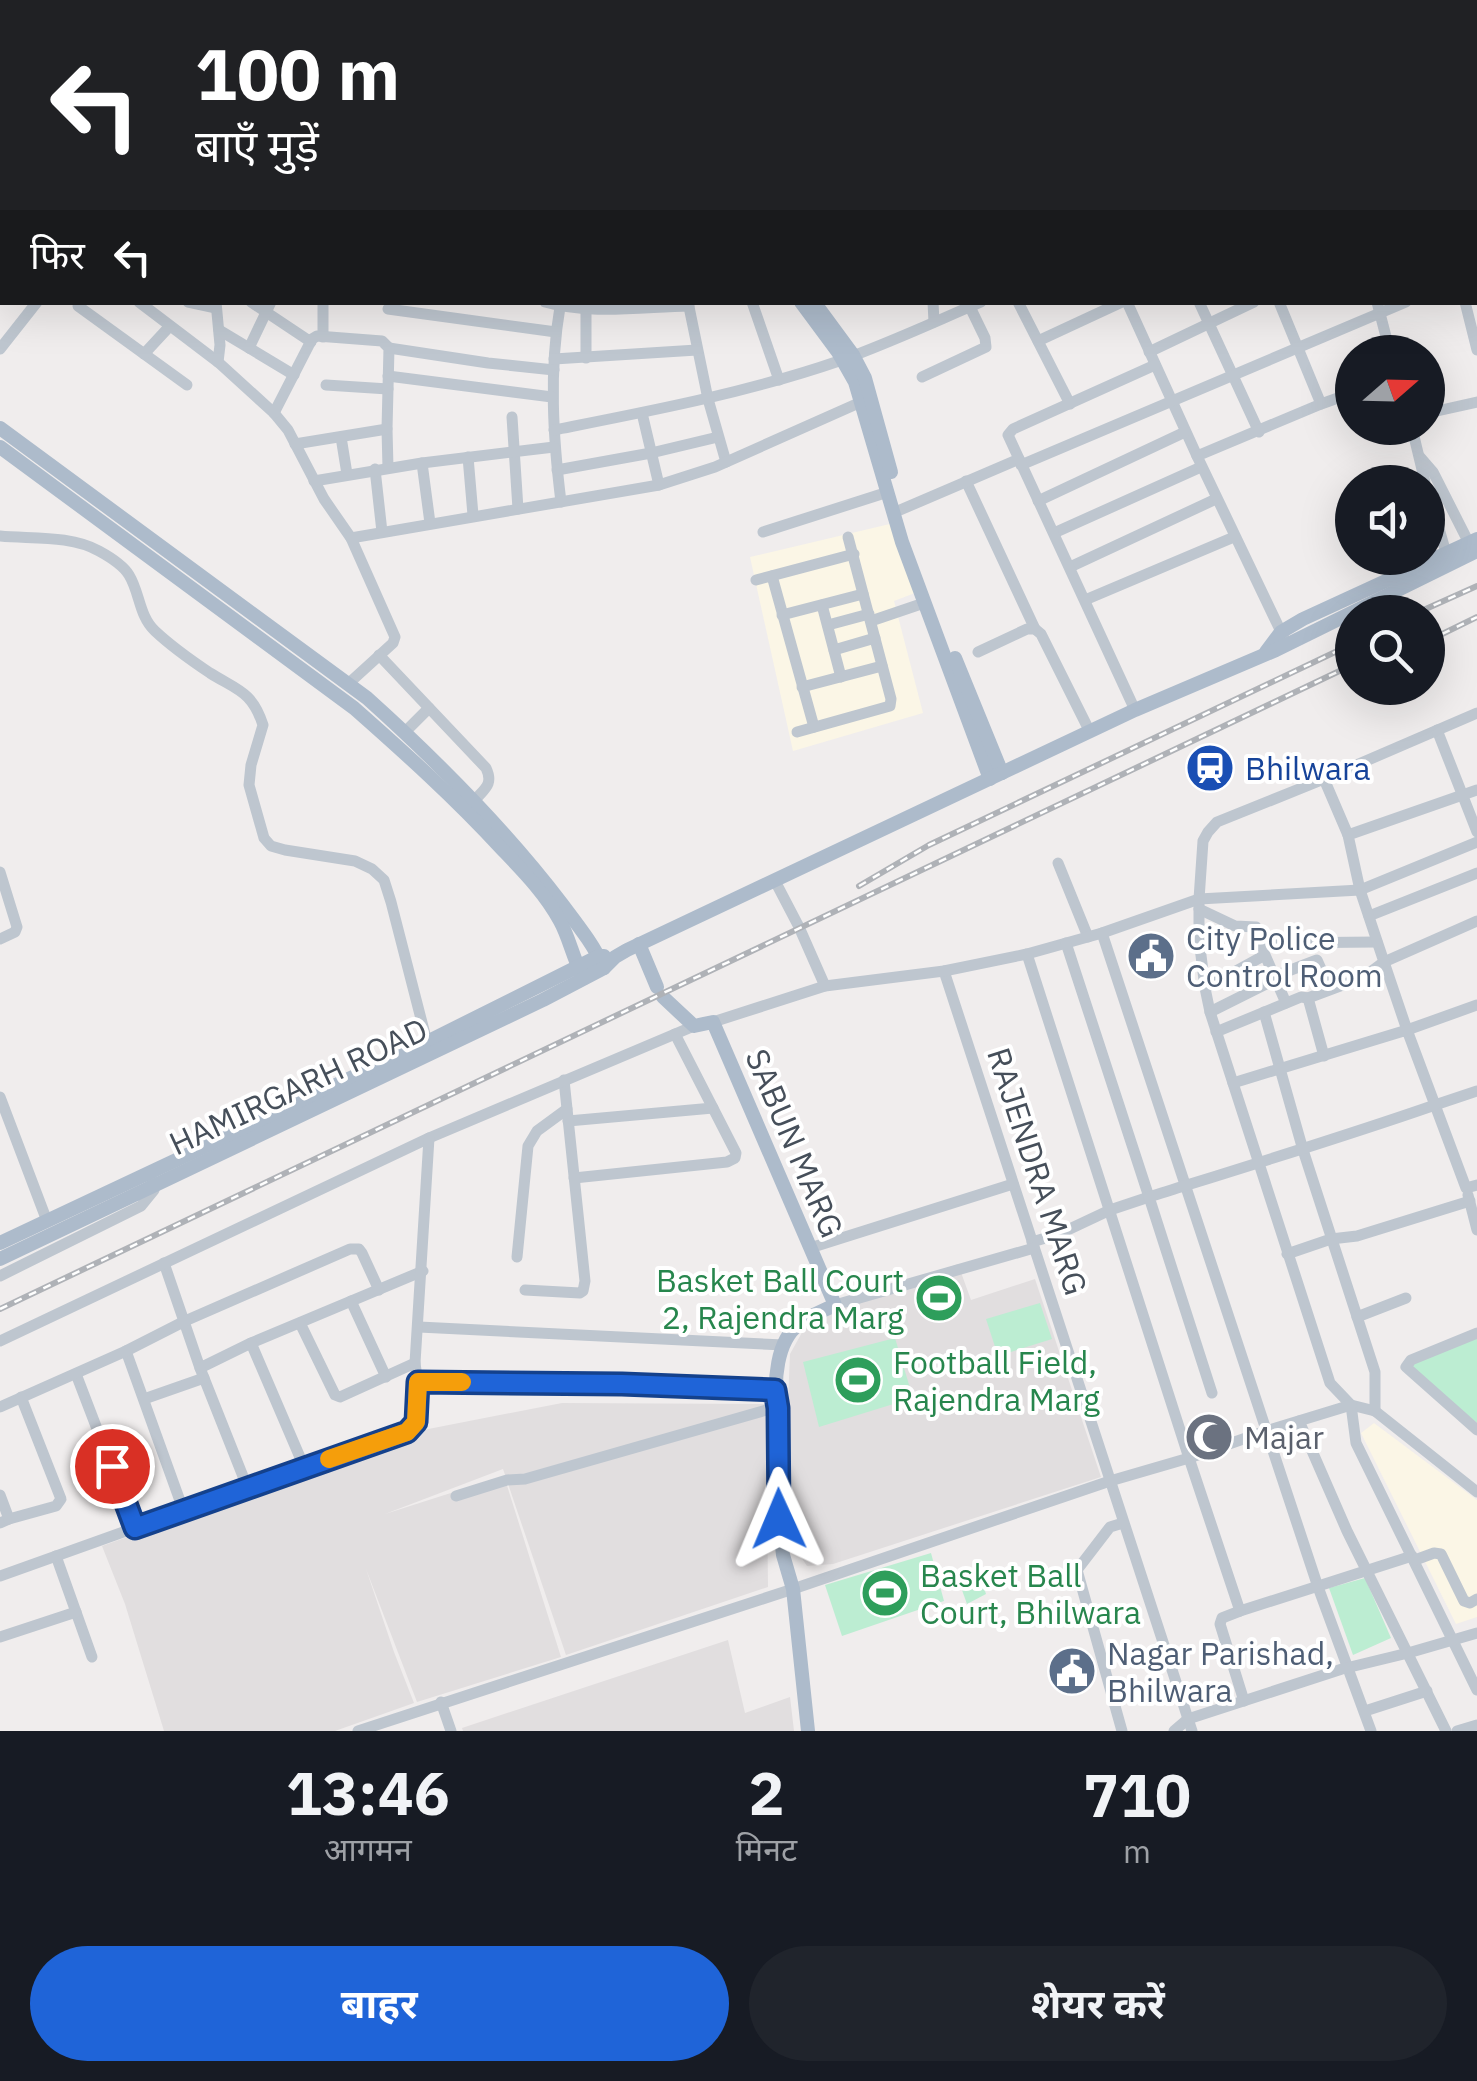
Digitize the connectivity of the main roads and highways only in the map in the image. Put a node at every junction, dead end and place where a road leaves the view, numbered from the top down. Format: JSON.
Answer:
{"nodes":[{"id":1,"x":804,"y":305,"type":"edge"},
{"id":2,"x":816,"y":305,"type":"edge"},
{"id":3,"x":848,"y":357,"type":"junction"},
{"id":4,"x":0,"y":428,"type":"edge"},
{"id":5,"x":0,"y":447,"type":"edge"},
{"id":6,"x":1474,"y":546,"type":"edge"},
{"id":7,"x":996,"y":776,"type":"junction"},
{"id":8,"x":639,"y":944,"type":"junction"},
{"id":9,"x":606,"y":960,"type":"junction"},
{"id":10,"x":581,"y":972,"type":"junction"},
{"id":11,"x":151,"y":1179,"type":"junction"},
{"id":12,"x":0,"y":1243,"type":"edge"},
{"id":13,"x":0,"y":1259,"type":"edge"},
{"id":14,"x":808,"y":1731,"type":"edge"}],
"edges":[{"from":1,"to":3,"type":"main road"},
{"from":2,"to":3,"type":"main road"},
{"from":3,"to":7,"type":"main road"},
{"from":3,"to":7,"type":"main road"},
{"from":4,"to":9,"type":"main road"},
{"from":5,"to":10,"type":"main road"},
{"from":6,"to":7,"type":"main road","name":"HAMIRGARH ROAD"},
{"from":7,"to":8,"type":"main road","name":"HAMIRGARH ROAD"},
{"from":8,"to":9,"type":"main road","name":"HAMIRGARH ROAD"},
{"from":8,"to":14,"type":"main road","name":"SABUN MARG"},
{"from":9,"to":10,"type":"main road","name":"HAMIRGARH ROAD"},
{"from":10,"to":11,"type":"main road","name":"HAMIRGARH ROAD"},
{"from":10,"to":11,"type":"main road","name":"HAMIRGARH ROAD"},
{"from":11,"to":12,"type":"main road","name":"HAMIRGARH ROAD"},
{"from":11,"to":13,"type":"main road","name":"HAMIRGARH ROAD"}]}
